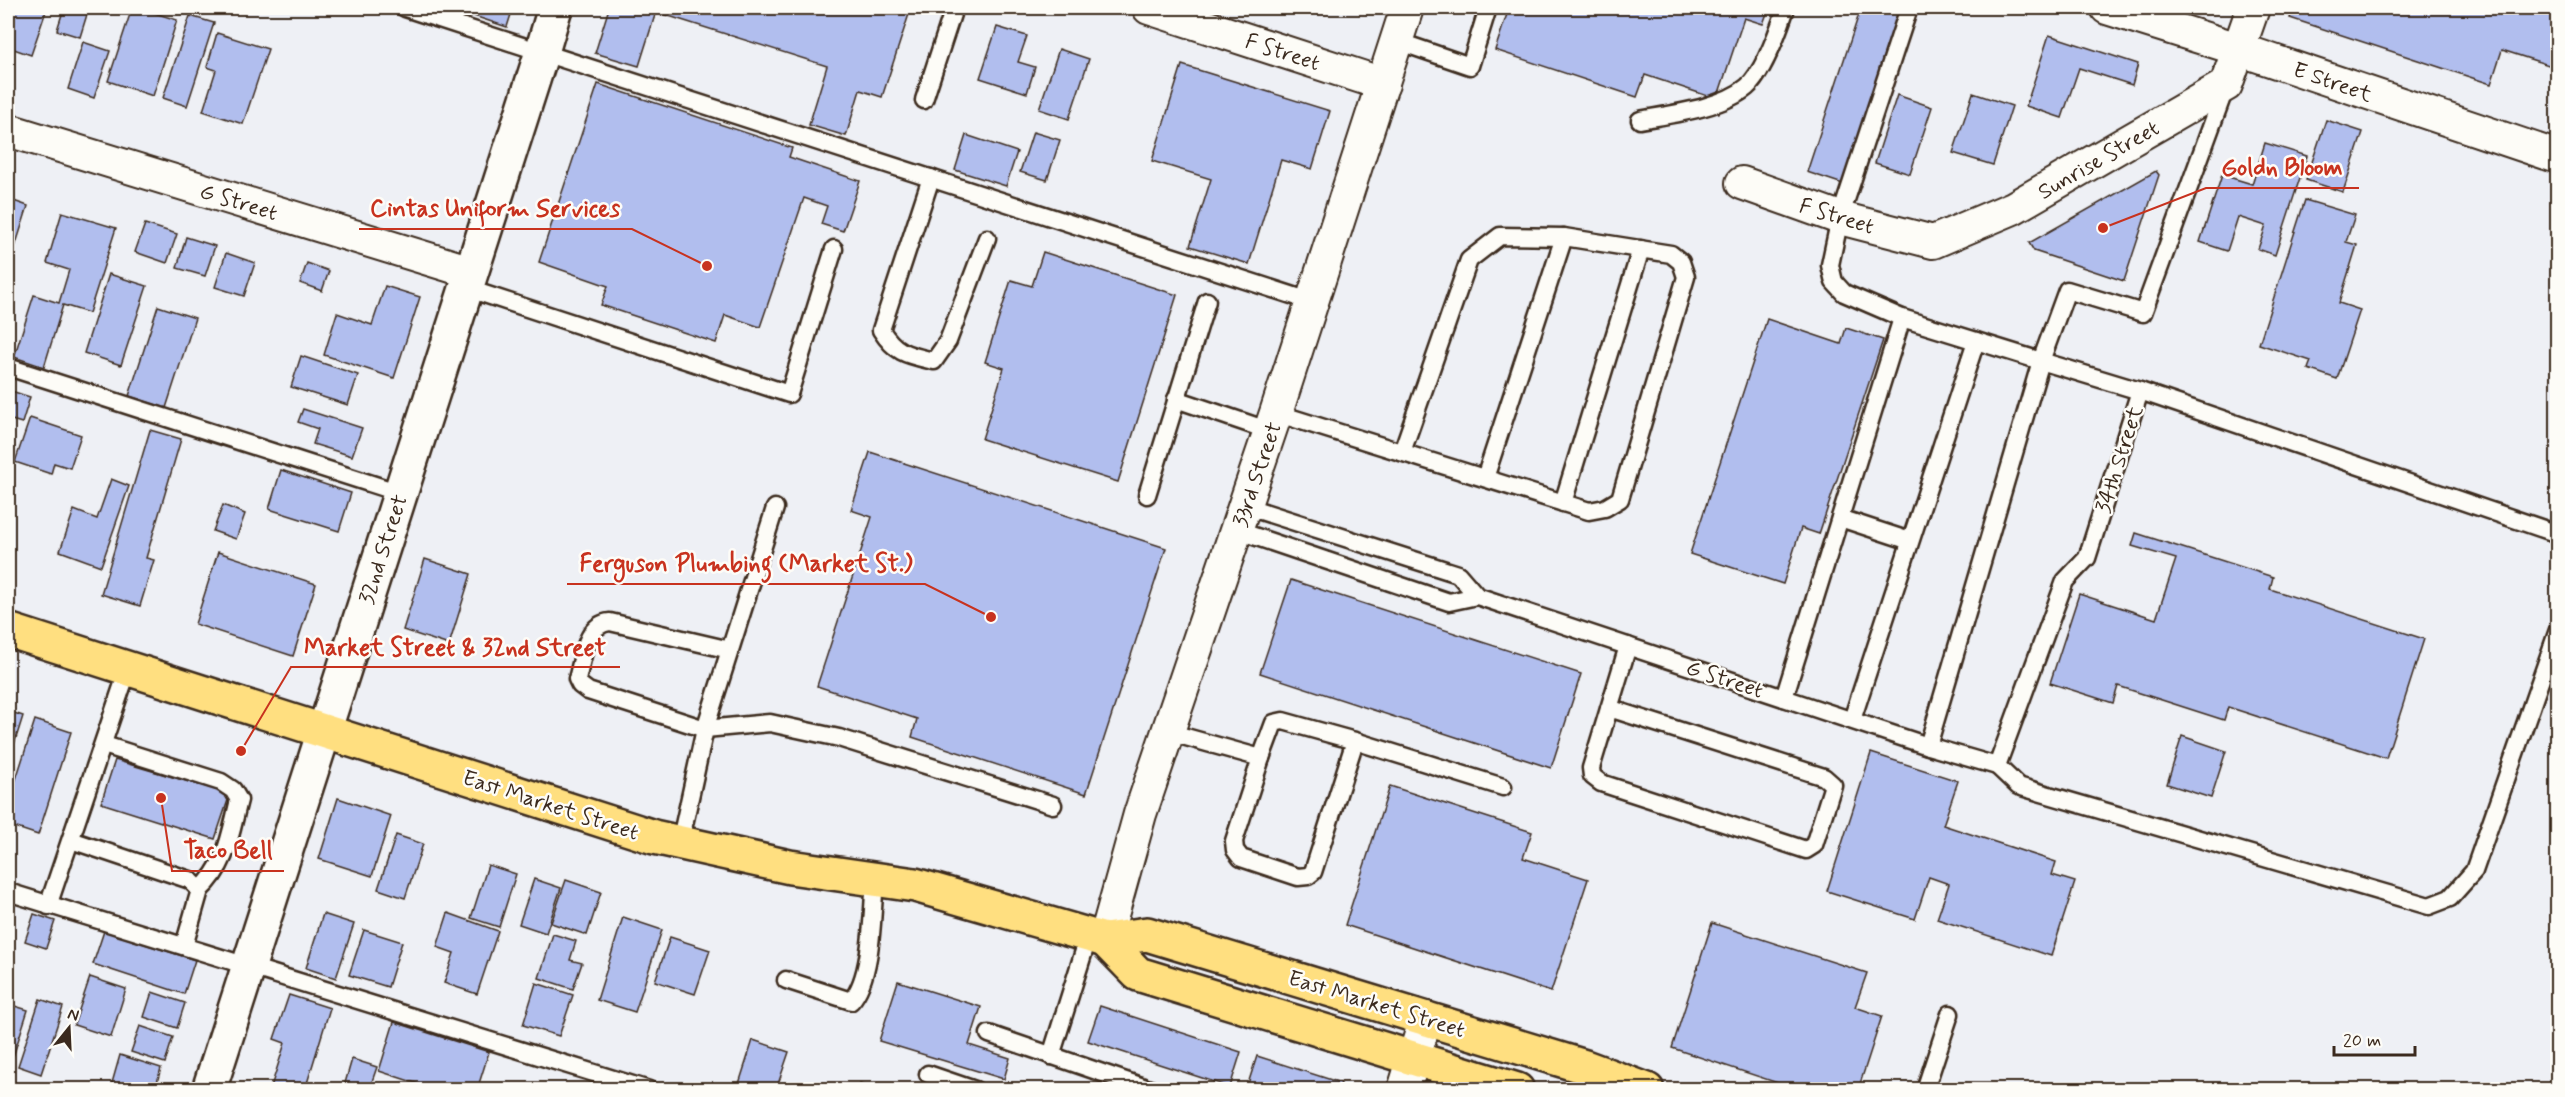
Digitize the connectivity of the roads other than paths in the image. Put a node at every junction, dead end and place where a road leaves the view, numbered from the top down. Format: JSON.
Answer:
{"nodes":[{"id":1,"x":405,"y":8,"type":"edge"},
{"id":2,"x":555,"y":8,"type":"edge"},
{"id":3,"x":954,"y":8,"type":"edge"},
{"id":4,"x":1149,"y":8,"type":"edge"},
{"id":5,"x":1407,"y":8,"type":"edge"},
{"id":6,"x":1488,"y":8,"type":"edge"},
{"id":7,"x":1786,"y":8,"type":"edge"},
{"id":8,"x":1909,"y":8,"type":"edge"},
{"id":9,"x":2107,"y":8,"type":"edge"},
{"id":10,"x":2253,"y":8,"type":"edge"},
{"id":11,"x":1397,"y":42,"type":"junction"},
{"id":12,"x":2238,"y":49,"type":"junction"},
{"id":13,"x":542,"y":52,"type":"junction"},
{"id":14,"x":1383,"y":84,"type":"junction"},
{"id":15,"x":2226,"y":85,"type":"junction"},
{"id":16,"x":924,"y":100,"type":"dead end"},
{"id":17,"x":1640,"y":120,"type":"dead end"},
{"id":18,"x":8,"y":130,"type":"edge"},
{"id":19,"x":2558,"y":157,"type":"edge"},
{"id":20,"x":931,"y":178,"type":"junction"},
{"id":21,"x":1742,"y":183,"type":"dead end"},
{"id":22,"x":1840,"y":218,"type":"junction"},
{"id":23,"x":1564,"y":237,"type":"junction"},
{"id":24,"x":987,"y":238,"type":"dead end"},
{"id":25,"x":1933,"y":242,"type":"joint"},
{"id":26,"x":834,"y":249,"type":"dead end"},
{"id":27,"x":1641,"y":249,"type":"junction"},
{"id":28,"x":468,"y":280,"type":"junction"},
{"id":29,"x":1207,"y":301,"type":"dead end"},
{"id":30,"x":1313,"y":302,"type":"junction"},
{"id":31,"x":1902,"y":318,"type":"junction"},
{"id":32,"x":1976,"y":341,"type":"junction"},
{"id":33,"x":2042,"y":361,"type":"junction"},
{"id":34,"x":8,"y":367,"type":"edge"},
{"id":35,"x":2140,"y":391,"type":"junction"},
{"id":36,"x":1176,"y":399,"type":"junction"},
{"id":37,"x":1273,"y":422,"type":"junction"},
{"id":38,"x":1402,"y":452,"type":"junction"},
{"id":39,"x":1485,"y":478,"type":"junction"},
{"id":40,"x":400,"y":493,"type":"junction"},
{"id":41,"x":1147,"y":495,"type":"dead end"},
{"id":42,"x":1563,"y":503,"type":"junction"},
{"id":43,"x":774,"y":508,"type":"dead end"},
{"id":44,"x":1240,"y":518,"type":"junction"},
{"id":45,"x":1840,"y":518,"type":"junction"},
{"id":46,"x":2558,"y":534,"type":"edge"},
{"id":47,"x":1910,"y":541,"type":"junction"},
{"id":48,"x":1477,"y":596,"type":"junction"},
{"id":49,"x":8,"y":630,"type":"edge"},
{"id":50,"x":2558,"y":630,"type":"edge"},
{"id":51,"x":1628,"y":646,"type":"junction"},
{"id":52,"x":730,"y":650,"type":"junction"},
{"id":53,"x":128,"y":669,"type":"junction"},
{"id":54,"x":1784,"y":698,"type":"junction"},
{"id":55,"x":1609,"y":708,"type":"junction"},
{"id":56,"x":1852,"y":720,"type":"junction"},
{"id":57,"x":705,"y":729,"type":"junction"},
{"id":58,"x":323,"y":730,"type":"junction"},
{"id":59,"x":1168,"y":732,"type":"junction"},
{"id":60,"x":1355,"y":741,"type":"junction"},
{"id":61,"x":104,"y":745,"type":"junction"},
{"id":62,"x":1928,"y":746,"type":"junction"},
{"id":63,"x":1261,"y":758,"type":"junction"},
{"id":64,"x":1997,"y":766,"type":"junction"},
{"id":65,"x":1503,"y":787,"type":"dead end"},
{"id":66,"x":1053,"y":805,"type":"dead end"},
{"id":67,"x":71,"y":840,"type":"junction"},
{"id":68,"x":680,"y":843,"type":"junction"},
{"id":69,"x":875,"y":879,"type":"junction"},
{"id":70,"x":200,"y":890,"type":"junction"},
{"id":71,"x":8,"y":892,"type":"edge"},
{"id":72,"x":48,"y":906,"type":"junction"},
{"id":73,"x":1097,"y":938,"type":"junction"},
{"id":74,"x":184,"y":946,"type":"junction"},
{"id":75,"x":248,"y":966,"type":"junction"},
{"id":76,"x":786,"y":980,"type":"dead end"},
{"id":77,"x":1950,"y":1014,"type":"dead end"},
{"id":78,"x":1426,"y":1018,"type":"junction"},
{"id":79,"x":989,"y":1034,"type":"dead end"},
{"id":80,"x":1051,"y":1056,"type":"junction"},
{"id":81,"x":1414,"y":1057,"type":"junction"},
{"id":82,"x":928,"y":1074,"type":"dead end"},
{"id":83,"x":209,"y":1089,"type":"edge"},
{"id":84,"x":649,"y":1089,"type":"edge"},
{"id":85,"x":975,"y":1089,"type":"edge"},
{"id":86,"x":1152,"y":1089,"type":"edge"},
{"id":87,"x":1404,"y":1089,"type":"edge"},
{"id":88,"x":1517,"y":1089,"type":"edge"},
{"id":89,"x":1647,"y":1089,"type":"edge"},
{"id":90,"x":1924,"y":1089,"type":"edge"}],
"edges":[{"from":1,"to":13,"type":"lane"},
{"from":2,"to":13,"type":"main road","name":"32nd Street"},
{"from":3,"to":16,"type":"lane"},
{"from":4,"to":14,"type":"street","name":"F Street"},
{"from":5,"to":11,"type":"street","name":"33rd Street"},
{"from":6,"to":11,"type":"lane"},
{"from":7,"to":17,"type":"lane"},
{"from":8,"to":22,"type":"lane","name":"34th Street"},
{"from":9,"to":12,"type":"street","name":"E Street"},
{"from":10,"to":12,"type":"street"},
{"from":11,"to":14,"type":"street","name":"33rd Street"},
{"from":12,"to":15,"type":"street"},
{"from":12,"to":19,"type":"street","name":"E Street"},
{"from":13,"to":20,"type":"lane"},
{"from":13,"to":28,"type":"main road","name":"32nd Street"},
{"from":14,"to":30,"type":"street","name":"33rd Street"},
{"from":15,"to":25,"type":"street","name":"Sunrise Street"},
{"from":15,"to":33,"type":"lane"},
{"from":18,"to":28,"type":"street","name":"G Street"},
{"from":20,"to":24,"type":"lane"},
{"from":20,"to":30,"type":"lane"},
{"from":21,"to":22,"type":"street","name":"F Street"},
{"from":22,"to":25,"type":"street","name":"F Street"},
{"from":22,"to":31,"type":"lane","name":"34th Street"},
{"from":23,"to":27,"type":"lane"},
{"from":23,"to":38,"type":"lane"},
{"from":23,"to":39,"type":"lane"},
{"from":26,"to":28,"type":"lane"},
{"from":27,"to":42,"type":"lane"},
{"from":27,"to":42,"type":"lane"},
{"from":28,"to":40,"type":"main road","name":"32nd Street"},
{"from":29,"to":36,"type":"lane"},
{"from":30,"to":37,"type":"street","name":"33rd Street"},
{"from":31,"to":32,"type":"lane","name":"34th Street"},
{"from":31,"to":45,"type":"lane"},
{"from":32,"to":33,"type":"lane","name":"34th Street"},
{"from":32,"to":47,"type":"lane"},
{"from":33,"to":35,"type":"lane","name":"34th Street"},
{"from":33,"to":62,"type":"lane"},
{"from":34,"to":40,"type":"lane"},
{"from":35,"to":46,"type":"lane"},
{"from":35,"to":64,"type":"lane","name":"34th Street"},
{"from":36,"to":37,"type":"lane"},
{"from":36,"to":41,"type":"lane"},
{"from":37,"to":38,"type":"lane"},
{"from":37,"to":44,"type":"street","name":"33rd Street"},
{"from":38,"to":39,"type":"lane"},
{"from":39,"to":42,"type":"lane"},
{"from":40,"to":58,"type":"main road","name":"32nd Street"},
{"from":43,"to":52,"type":"lane"},
{"from":44,"to":48,"type":"lane","name":"G Street"},
{"from":44,"to":48,"type":"lane","name":"G Street"},
{"from":44,"to":59,"type":"street","name":"33rd Street"},
{"from":45,"to":47,"type":"lane"},
{"from":45,"to":54,"type":"lane"},
{"from":47,"to":56,"type":"lane"},
{"from":48,"to":51,"type":"lane","name":"G Street"},
{"from":49,"to":53,"type":"main road","name":"East Market Street"},
{"from":50,"to":64,"type":"lane"},
{"from":51,"to":54,"type":"lane","name":"G Street"},
{"from":51,"to":55,"type":"lane"},
{"from":52,"to":57,"type":"lane"},
{"from":52,"to":57,"type":"lane"},
{"from":53,"to":58,"type":"main road","name":"East Market Street"},
{"from":53,"to":61,"type":"lane"},
{"from":54,"to":56,"type":"lane","name":"G Street"},
{"from":55,"to":55,"type":"lane"},
{"from":56,"to":62,"type":"lane","name":"G Street"},
{"from":57,"to":66,"type":"lane"},
{"from":57,"to":68,"type":"lane"},
{"from":58,"to":68,"type":"main road","name":"East Market Street"},
{"from":58,"to":75,"type":"main road","name":"32nd Street"},
{"from":59,"to":63,"type":"lane"},
{"from":59,"to":73,"type":"street","name":"33rd Street"},
{"from":60,"to":63,"type":"lane"},
{"from":60,"to":63,"type":"lane"},
{"from":60,"to":65,"type":"lane"},
{"from":61,"to":67,"type":"lane"},
{"from":61,"to":70,"type":"lane"},
{"from":62,"to":64,"type":"lane","name":"G Street"},
{"from":67,"to":70,"type":"lane"},
{"from":67,"to":72,"type":"lane"},
{"from":68,"to":69,"type":"main road","name":"East Market Street"},
{"from":69,"to":73,"type":"main road","name":"East Market Street"},
{"from":69,"to":76,"type":"lane"},
{"from":70,"to":74,"type":"lane"},
{"from":71,"to":72,"type":"lane"},
{"from":72,"to":74,"type":"lane"},
{"from":73,"to":78,"type":"main road","name":"East Market Street"},
{"from":73,"to":80,"type":"lane"},
{"from":73,"to":81,"type":"main road","name":"East Market Street"},
{"from":74,"to":75,"type":"lane"},
{"from":75,"to":83,"type":"main road","name":"32nd Street"},
{"from":75,"to":84,"type":"lane"},
{"from":77,"to":90,"type":"lane"},
{"from":78,"to":81,"type":"street"},
{"from":78,"to":89,"type":"main road","name":"East Market Street"},
{"from":79,"to":80,"type":"lane"},
{"from":80,"to":86,"type":"lane"},
{"from":81,"to":87,"type":"street"},
{"from":81,"to":88,"type":"main road","name":"East Market Street"},
{"from":82,"to":85,"type":"lane"}]}
